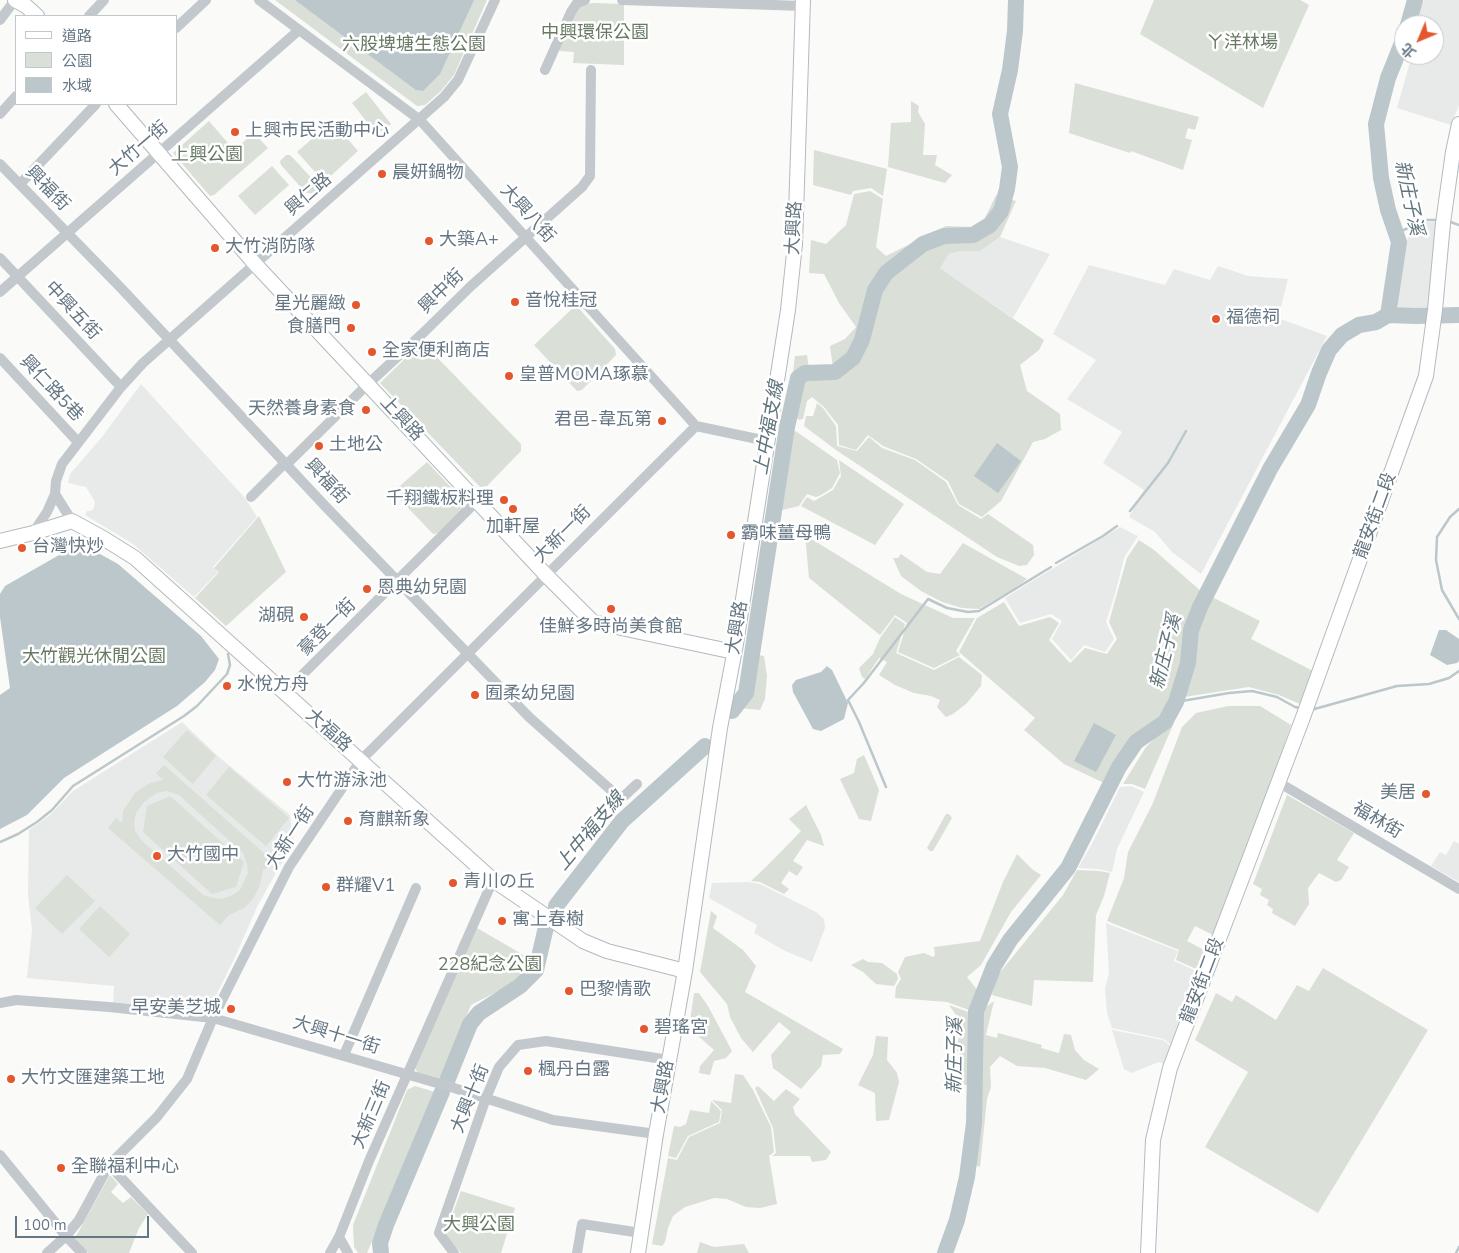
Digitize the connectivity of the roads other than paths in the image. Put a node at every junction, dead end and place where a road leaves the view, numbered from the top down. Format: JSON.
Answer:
{"nodes":[{"id":1,"x":15,"y":0,"type":"edge"},
{"id":2,"x":104,"y":0,"type":"edge"},
{"id":3,"x":206,"y":0,"type":"edge"},
{"id":4,"x":259,"y":0,"type":"edge"},
{"id":5,"x":495,"y":0,"type":"edge"},
{"id":6,"x":585,"y":0,"type":"edge"},
{"id":7,"x":622,"y":0,"type":"edge"},
{"id":8,"x":654,"y":1,"type":"edge"},
{"id":9,"x":803,"y":3,"type":"edge"},
{"id":10,"x":36,"y":15,"type":"edge"},
{"id":11,"x":90,"y":15,"type":"edge"},
{"id":12,"x":0,"y":20,"type":"edge"},
{"id":13,"x":178,"y":26,"type":"edge"},
{"id":14,"x":299,"y":30,"type":"junction"},
{"id":15,"x":545,"y":70,"type":"dead end"},
{"id":16,"x":591,"y":70,"type":"dead end"},
{"id":17,"x":15,"y":97,"type":"edge"},
{"id":18,"x":95,"y":105,"type":"edge"},
{"id":19,"x":117,"y":105,"type":"edge"},
{"id":20,"x":0,"y":114,"type":"edge"},
{"id":21,"x":420,"y":120,"type":"junction"},
{"id":22,"x":1459,"y":124,"type":"edge"},
{"id":23,"x":159,"y":153,"type":"junction"},
{"id":24,"x":0,"y":164,"type":"edge"},
{"id":25,"x":20,"y":184,"type":"junction"},
{"id":26,"x":68,"y":234,"type":"junction"},
{"id":27,"x":525,"y":236,"type":"junction"},
{"id":28,"x":0,"y":258,"type":"edge"},
{"id":29,"x":255,"y":264,"type":"junction"},
{"id":30,"x":18,"y":277,"type":"junction"},
{"id":31,"x":0,"y":292,"type":"edge"},
{"id":32,"x":168,"y":340,"type":"junction"},
{"id":33,"x":0,"y":358,"type":"edge"},
{"id":34,"x":368,"y":384,"type":"junction"},
{"id":35,"x":121,"y":387,"type":"junction"},
{"id":36,"x":696,"y":426,"type":"junction"},
{"id":37,"x":766,"y":441,"type":"junction"},
{"id":38,"x":78,"y":442,"type":"junction"},
{"id":39,"x":286,"y":464,"type":"junction"},
{"id":40,"x":55,"y":494,"type":"junction"},
{"id":41,"x":251,"y":497,"type":"dead end"},
{"id":42,"x":477,"y":501,"type":"junction"},
{"id":43,"x":72,"y":521,"type":"junction"},
{"id":44,"x":33,"y":533,"type":"junction"},
{"id":45,"x":0,"y":541,"type":"edge"},
{"id":46,"x":546,"y":575,"type":"junction"},
{"id":47,"x":398,"y":581,"type":"junction"},
{"id":48,"x":734,"y":652,"type":"junction"},
{"id":49,"x":468,"y":654,"type":"junction"},
{"id":50,"x":285,"y":692,"type":"junction"},
{"id":51,"x":361,"y":760,"type":"junction"},
{"id":52,"x":1278,"y":782,"type":"junction"},
{"id":53,"x":637,"y":784,"type":"dead end"},
{"id":54,"x":493,"y":880,"type":"junction"},
{"id":55,"x":416,"y":888,"type":"dead end"},
{"id":56,"x":1459,"y":889,"type":"edge"},
{"id":57,"x":684,"y":971,"type":"junction"},
{"id":58,"x":0,"y":1002,"type":"edge"},
{"id":59,"x":214,"y":1018,"type":"junction"},
{"id":60,"x":344,"y":1055,"type":"junction"},
{"id":61,"x":669,"y":1060,"type":"junction"},
{"id":62,"x":407,"y":1075,"type":"junction"},
{"id":63,"x":486,"y":1098,"type":"junction"},
{"id":64,"x":656,"y":1134,"type":"junction"},
{"id":65,"x":0,"y":1155,"type":"edge"},
{"id":66,"x":109,"y":1165,"type":"junction"},
{"id":67,"x":641,"y":1233,"type":"junction"},
{"id":68,"x":66,"y":1236,"type":"junction"},
{"id":69,"x":339,"y":1237,"type":"junction"},
{"id":70,"x":47,"y":1253,"type":"edge"},
{"id":71,"x":82,"y":1253,"type":"edge"},
{"id":72,"x":192,"y":1253,"type":"edge"},
{"id":73,"x":330,"y":1253,"type":"edge"},
{"id":74,"x":348,"y":1253,"type":"edge"},
{"id":75,"x":454,"y":1253,"type":"edge"},
{"id":76,"x":577,"y":1253,"type":"edge"},
{"id":77,"x":638,"y":1253,"type":"edge"},
{"id":78,"x":1148,"y":1253,"type":"edge"}],
"edges":[{"from":1,"to":10,"type":"street"},
{"from":1,"to":12,"type":"street"},
{"from":2,"to":11,"type":"street"},
{"from":3,"to":13,"type":"street"},
{"from":4,"to":14,"type":"street","name":"大興八街"},
{"from":5,"to":21,"type":"street","name":"興仁路"},
{"from":6,"to":15,"type":"street"},
{"from":7,"to":8,"type":"street"},
{"from":8,"to":9,"type":"street"},
{"from":9,"to":37,"type":"street","name":"大興路"},
{"from":14,"to":21,"type":"street","name":"大興八街"},
{"from":14,"to":23,"type":"street","name":"大竹一街"},
{"from":16,"to":27,"type":"street","name":"興中街"},
{"from":17,"to":20,"type":"street"},
{"from":18,"to":25,"type":"street"},
{"from":19,"to":23,"type":"street","name":"上興路"},
{"from":21,"to":27,"type":"street","name":"大興八街"},
{"from":21,"to":29,"type":"street","name":"興仁路"},
{"from":22,"to":52,"type":"street","name":"龍安街二段"},
{"from":23,"to":26,"type":"street","name":"大竹一街"},
{"from":23,"to":29,"type":"street","name":"上興路"},
{"from":24,"to":25,"type":"street","name":"興福街"},
{"from":25,"to":26,"type":"street","name":"興福街"},
{"from":26,"to":30,"type":"street","name":"大竹一街"},
{"from":26,"to":32,"type":"street","name":"興福街"},
{"from":27,"to":34,"type":"street","name":"興中街"},
{"from":27,"to":36,"type":"street","name":"大興八街"},
{"from":28,"to":30,"type":"street","name":"中興五街"},
{"from":29,"to":32,"type":"street","name":"興仁路"},
{"from":29,"to":34,"type":"street","name":"上興路"},
{"from":30,"to":31,"type":"street","name":"大竹一街"},
{"from":30,"to":35,"type":"street","name":"中興五街"},
{"from":32,"to":35,"type":"street","name":"興仁路"},
{"from":32,"to":39,"type":"street","name":"興福街"},
{"from":33,"to":38,"type":"street","name":"興仁路5巷"},
{"from":34,"to":39,"type":"street","name":"興中街"},
{"from":34,"to":42,"type":"street","name":"上興路"},
{"from":35,"to":38,"type":"street","name":"興仁路"},
{"from":36,"to":37,"type":"street"},
{"from":36,"to":46,"type":"street","name":"大新一街"},
{"from":37,"to":48,"type":"street","name":"大興路"},
{"from":38,"to":40,"type":"street","name":"興仁路"},
{"from":39,"to":41,"type":"street","name":"興中街"},
{"from":39,"to":47,"type":"street","name":"興福街"},
{"from":40,"to":43,"type":"street"},
{"from":40,"to":44,"type":"street","name":"興仁路"},
{"from":42,"to":46,"type":"street","name":"上興路"},
{"from":42,"to":47,"type":"street","name":"豪登一街"},
{"from":43,"to":44,"type":"street"},
{"from":43,"to":50,"type":"street","name":"大福路"},
{"from":44,"to":45,"type":"street"},
{"from":46,"to":48,"type":"street","name":"上興路"},
{"from":46,"to":49,"type":"street","name":"大新一街"},
{"from":47,"to":49,"type":"street","name":"興福街"},
{"from":47,"to":50,"type":"street","name":"豪登一街"},
{"from":48,"to":57,"type":"street","name":"大興路"},
{"from":49,"to":51,"type":"street","name":"大新一街"},
{"from":49,"to":53,"type":"street","name":"興福街"},
{"from":50,"to":51,"type":"street","name":"大福路"},
{"from":51,"to":54,"type":"street","name":"大福路"},
{"from":51,"to":59,"type":"street","name":"大新一街"},
{"from":52,"to":56,"type":"street","name":"福林街"},
{"from":52,"to":78,"type":"street","name":"龍安街二段"},
{"from":54,"to":57,"type":"street","name":"大福路"},
{"from":54,"to":62,"type":"street","name":"大新三街"},
{"from":55,"to":60,"type":"street"},
{"from":57,"to":61,"type":"street","name":"大興路"},
{"from":58,"to":59,"type":"street","name":"大興十一街"},
{"from":59,"to":60,"type":"street","name":"大興十一街"},
{"from":59,"to":66,"type":"street","name":"大新一街"},
{"from":60,"to":62,"type":"street","name":"大興十一街"},
{"from":61,"to":63,"type":"street","name":"大興十街"},
{"from":61,"to":64,"type":"street","name":"大興路"},
{"from":62,"to":63,"type":"street","name":"大興十一街"},
{"from":62,"to":69,"type":"street","name":"大新三街"},
{"from":63,"to":64,"type":"street","name":"大興十一街"},
{"from":63,"to":75,"type":"street","name":"大興十街"},
{"from":64,"to":67,"type":"street","name":"大興路"},
{"from":65,"to":68,"type":"street"},
{"from":66,"to":68,"type":"street","name":"大新一街"},
{"from":66,"to":72,"type":"street"},
{"from":67,"to":76,"type":"street"},
{"from":67,"to":77,"type":"street","name":"大興路"},
{"from":68,"to":70,"type":"street","name":"大新一街"},
{"from":68,"to":71,"type":"street"},
{"from":69,"to":73,"type":"street","name":"大新三街"},
{"from":69,"to":74,"type":"street"}]}
